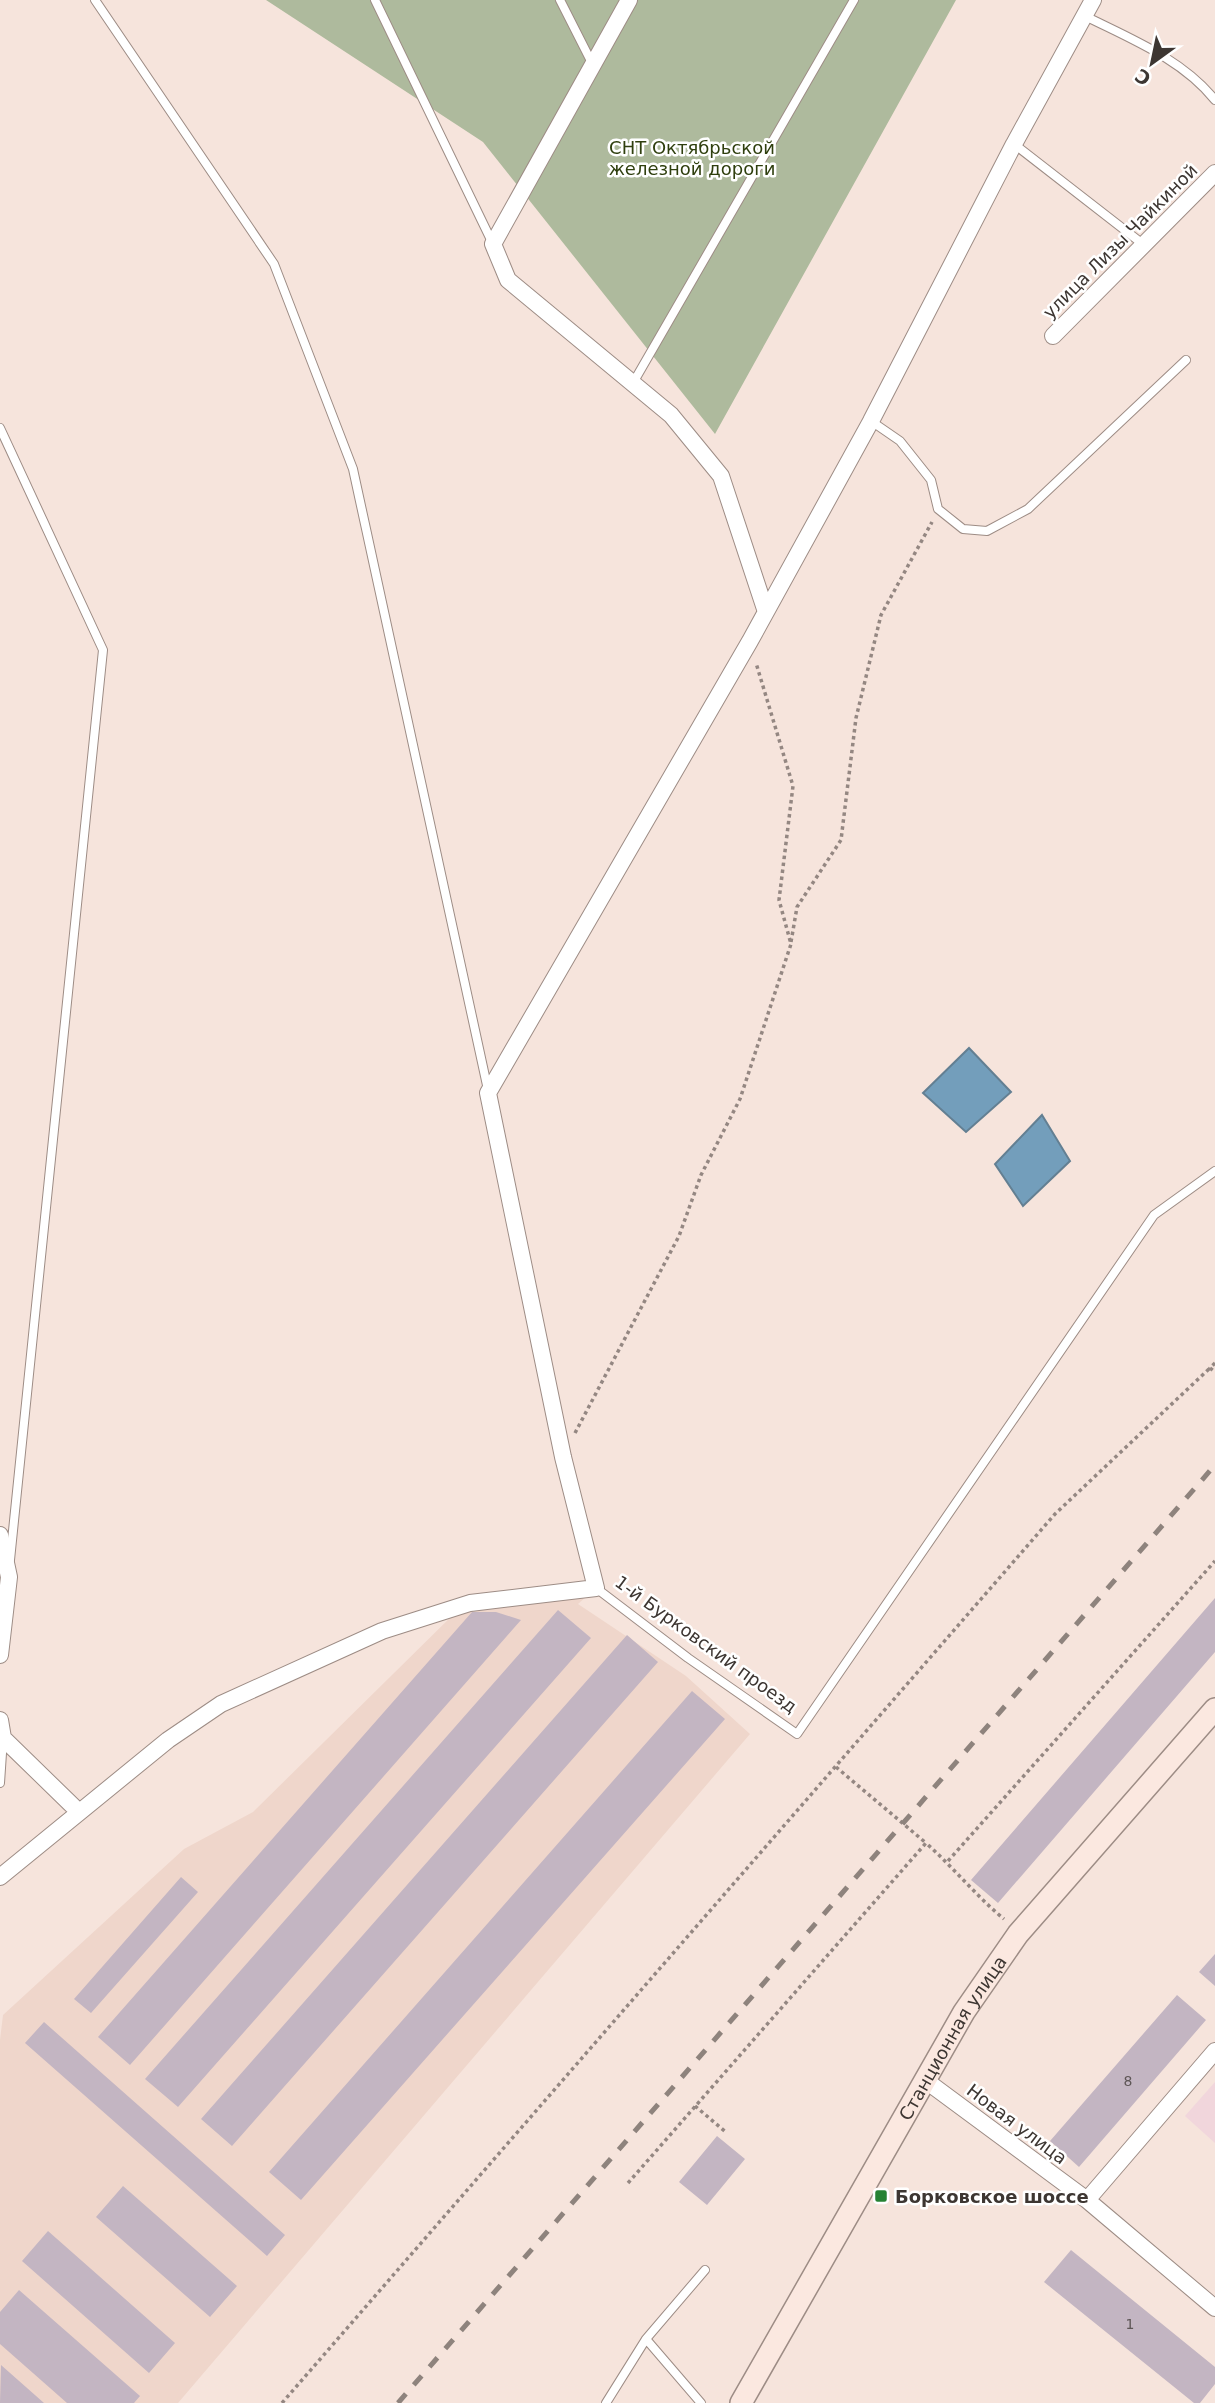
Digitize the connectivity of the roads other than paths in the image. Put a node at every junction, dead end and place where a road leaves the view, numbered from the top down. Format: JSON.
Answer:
{"nodes":[{"id":1,"x":95,"y":0,"type":"edge"},
{"id":2,"x":375,"y":0,"type":"edge"},
{"id":3,"x":560,"y":0,"type":"edge"},
{"id":4,"x":629,"y":0,"type":"edge"},
{"id":5,"x":854,"y":0,"type":"edge"},
{"id":6,"x":1093,"y":0,"type":"edge"},
{"id":7,"x":1085,"y":16,"type":"junction"},
{"id":8,"x":593,"y":65,"type":"junction"},
{"id":9,"x":1215,"y":100,"type":"edge"},
{"id":10,"x":1014,"y":144,"type":"junction"},
{"id":11,"x":1215,"y":173,"type":"edge"},
{"id":12,"x":493,"y":244,"type":"junction"},
{"id":13,"x":1144,"y":245,"type":"junction"},
{"id":14,"x":1053,"y":336,"type":"dead end"},
{"id":15,"x":1186,"y":360,"type":"dead end"},
{"id":16,"x":633,"y":383,"type":"junction"},
{"id":17,"x":871,"y":421,"type":"junction"},
{"id":18,"x":0,"y":428,"type":"edge"},
{"id":19,"x":766,"y":612,"type":"junction"},
{"id":20,"x":488,"y":1093,"type":"junction"},
{"id":21,"x":1215,"y":1171,"type":"edge"},
{"id":22,"x":0,"y":1535,"type":"edge"},
{"id":23,"x":9,"y":1577,"type":"junction"},
{"id":24,"x":596,"y":1588,"type":"junction"},
{"id":25,"x":0,"y":1655,"type":"edge"},
{"id":26,"x":1215,"y":1709,"type":"edge"},
{"id":27,"x":0,"y":1720,"type":"edge"},
{"id":28,"x":3,"y":1738,"type":"junction"},
{"id":29,"x":0,"y":1783,"type":"edge"},
{"id":30,"x":79,"y":1812,"type":"junction"},
{"id":31,"x":0,"y":1877,"type":"edge"},
{"id":32,"x":1215,"y":2051,"type":"edge"},
{"id":33,"x":925,"y":2080,"type":"junction"},
{"id":34,"x":1087,"y":2200,"type":"junction"},
{"id":35,"x":705,"y":2270,"type":"dead end"},
{"id":36,"x":1215,"y":2308,"type":"edge"},
{"id":37,"x":646,"y":2339,"type":"junction"},
{"id":38,"x":607,"y":2403,"type":"edge"},
{"id":39,"x":701,"y":2403,"type":"edge"},
{"id":40,"x":741,"y":2403,"type":"edge"}],
"edges":[{"from":1,"to":20,"type":"lane"},
{"from":2,"to":12,"type":"lane"},
{"from":3,"to":8,"type":"lane"},
{"from":4,"to":8,"type":"street"},
{"from":5,"to":16,"type":"lane"},
{"from":6,"to":7,"type":"street"},
{"from":7,"to":9,"type":"lane"},
{"from":7,"to":10,"type":"street"},
{"from":8,"to":12,"type":"street"},
{"from":10,"to":13,"type":"lane"},
{"from":10,"to":17,"type":"street"},
{"from":11,"to":13,"type":"street","name":"улица Лизы Чайкиной"},
{"from":12,"to":16,"type":"street"},
{"from":13,"to":14,"type":"street","name":"улица Лизы Чайкиной"},
{"from":15,"to":17,"type":"lane"},
{"from":16,"to":19,"type":"street"},
{"from":17,"to":19,"type":"street"},
{"from":18,"to":23,"type":"lane"},
{"from":19,"to":20,"type":"street"},
{"from":20,"to":24,"type":"street"},
{"from":21,"to":24,"type":"lane","name":"1-й Бурковский проезд"},
{"from":22,"to":23,"type":"street"},
{"from":23,"to":25,"type":"street"},
{"from":24,"to":30,"type":"street","name":"1-й Бурковский проезд"},
{"from":26,"to":33,"type":"main road","name":"Станционная улица"},
{"from":27,"to":28,"type":"street"},
{"from":28,"to":29,"type":"lane"},
{"from":28,"to":30,"type":"street"},
{"from":30,"to":31,"type":"street","name":"1-й Бурковский проезд"},
{"from":32,"to":34,"type":"street"},
{"from":33,"to":34,"type":"street","name":"Новая улица"},
{"from":33,"to":40,"type":"main road","name":"Станционная улица"},
{"from":34,"to":36,"type":"street","name":"Новая улица"},
{"from":35,"to":37,"type":"lane"},
{"from":37,"to":38,"type":"lane"},
{"from":37,"to":39,"type":"lane"}]}
